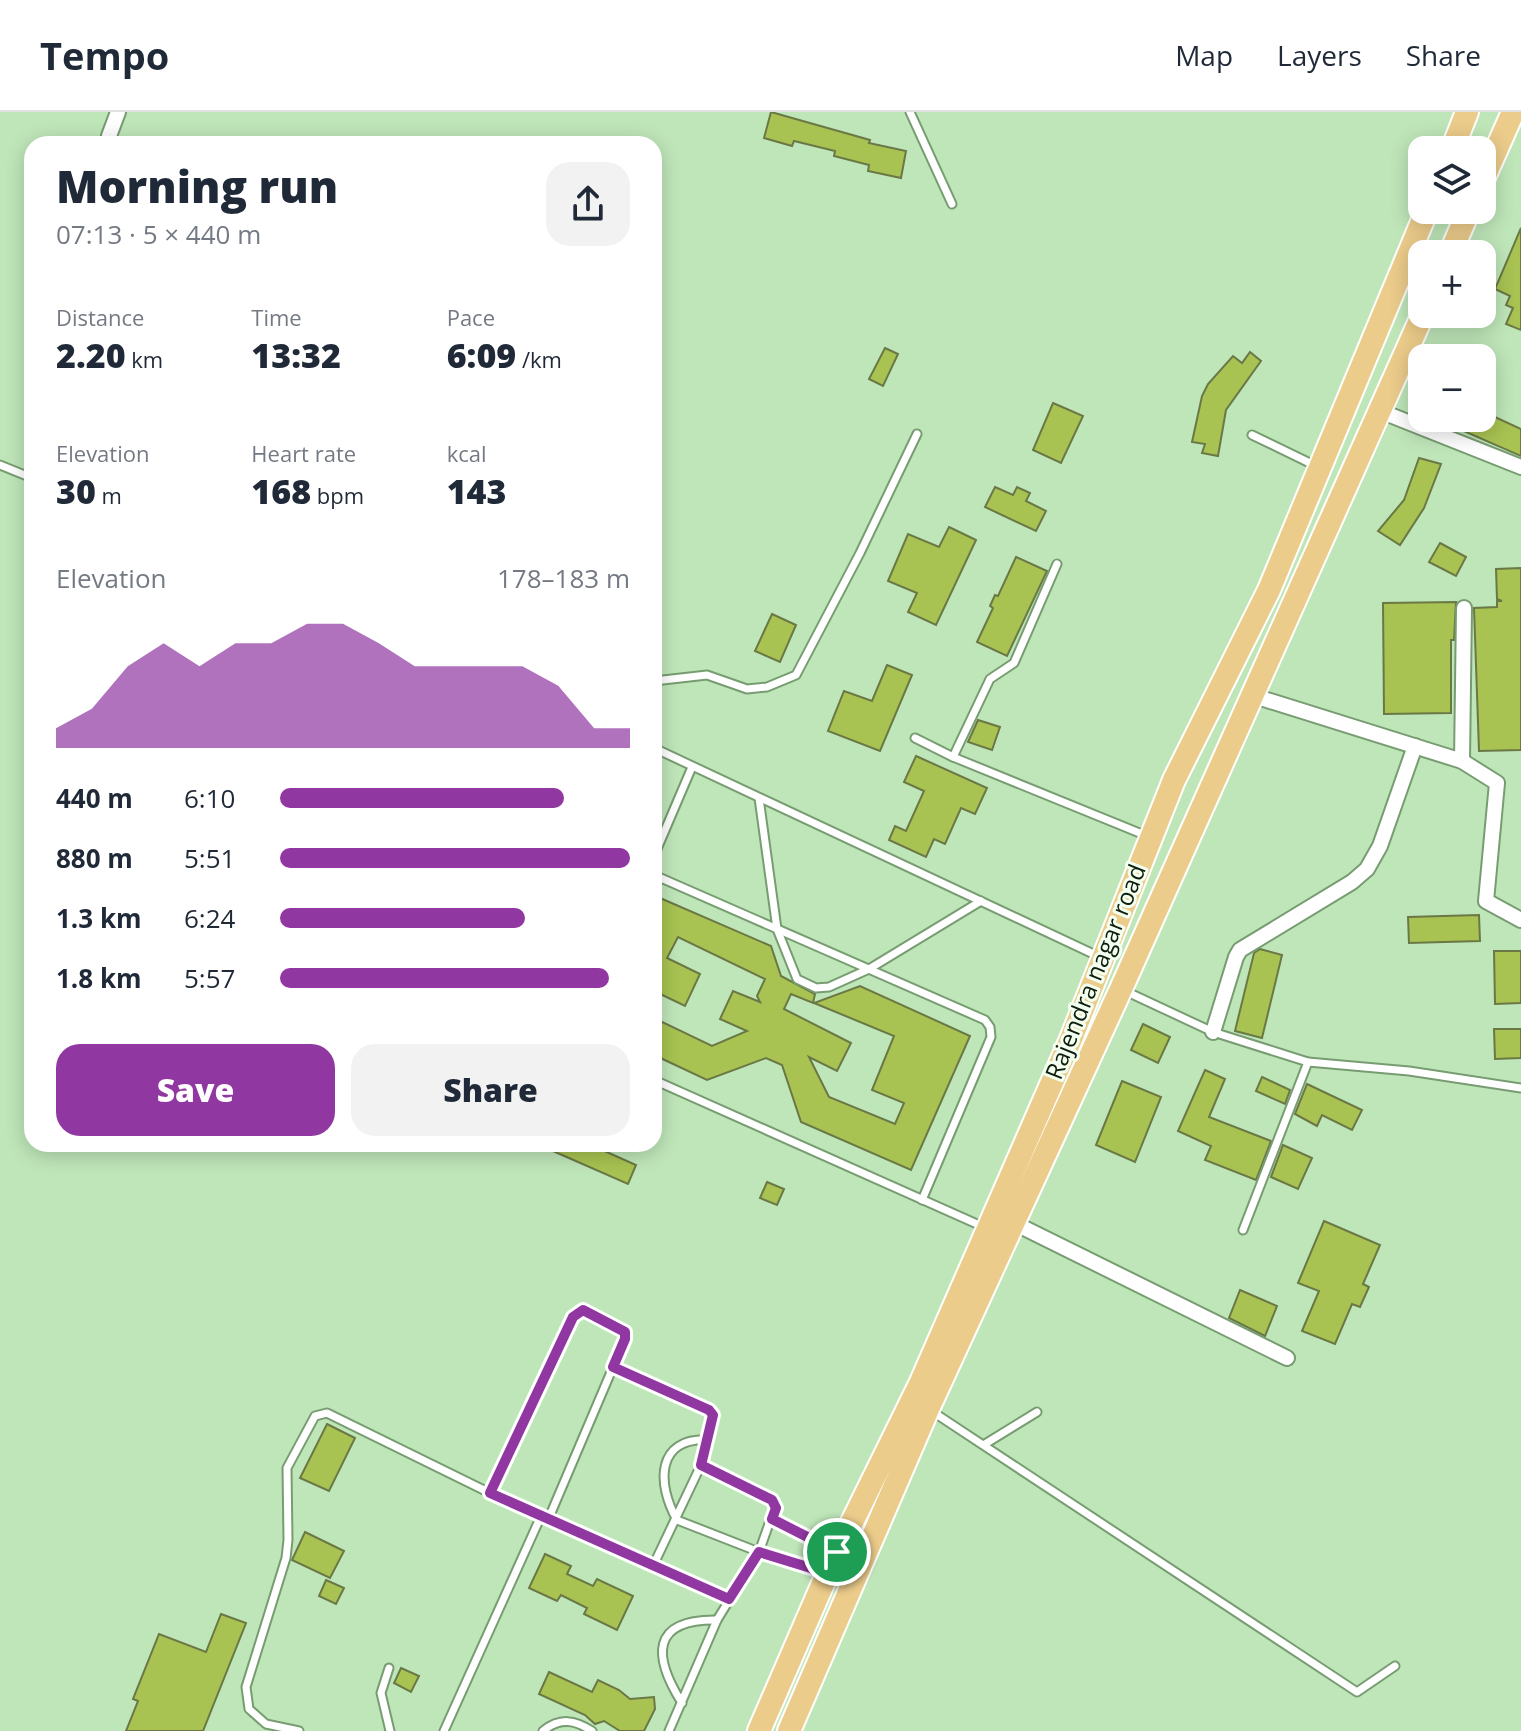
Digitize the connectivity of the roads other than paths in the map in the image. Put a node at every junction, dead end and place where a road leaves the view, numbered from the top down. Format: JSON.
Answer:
{"nodes":[{"id":1,"x":118,"y":112,"type":"edge"},
{"id":2,"x":910,"y":112,"type":"edge"},
{"id":3,"x":1467,"y":112,"type":"edge"},
{"id":4,"x":1514,"y":112,"type":"edge"},
{"id":5,"x":1521,"y":120,"type":"edge"},
{"id":6,"x":109,"y":136,"type":"dead end"},
{"id":7,"x":1458,"y":136,"type":"edge"},
{"id":8,"x":1496,"y":151,"type":"edge"},
{"id":9,"x":952,"y":204,"type":"dead end"},
{"id":10,"x":1421,"y":224,"type":"edge"},
{"id":11,"x":1417,"y":328,"type":"edge"},
{"id":12,"x":1380,"y":411,"type":"junction"},
{"id":13,"x":917,"y":434,"type":"dead end"},
{"id":14,"x":1252,"y":435,"type":"dead end"},
{"id":15,"x":0,"y":465,"type":"edge"},
{"id":16,"x":1521,"y":467,"type":"edge"},
{"id":17,"x":1322,"y":468,"type":"junction"},
{"id":18,"x":24,"y":475,"type":"edge"},
{"id":19,"x":1057,"y":564,"type":"dead end"},
{"id":20,"x":1464,"y":608,"type":"dead end"},
{"id":21,"x":662,"y":680,"type":"edge"},
{"id":22,"x":1251,"y":695,"type":"junction"},
{"id":23,"x":915,"y":738,"type":"dead end"},
{"id":24,"x":1415,"y":746,"type":"junction"},
{"id":25,"x":662,"y":752,"type":"edge"},
{"id":26,"x":953,"y":757,"type":"junction"},
{"id":27,"x":1462,"y":761,"type":"junction"},
{"id":28,"x":692,"y":767,"type":"junction"},
{"id":29,"x":759,"y":798,"type":"junction"},
{"id":30,"x":662,"y":837,"type":"edge"},
{"id":31,"x":1149,"y":837,"type":"junction"},
{"id":32,"x":662,"y":879,"type":"edge"},
{"id":33,"x":981,"y":901,"type":"junction"},
{"id":34,"x":1521,"y":920,"type":"edge"},
{"id":35,"x":777,"y":929,"type":"junction"},
{"id":36,"x":1104,"y":959,"type":"junction"},
{"id":37,"x":869,"y":969,"type":"junction"},
{"id":38,"x":1121,"y":989,"type":"junction"},
{"id":39,"x":1213,"y":1032,"type":"junction"},
{"id":40,"x":1071,"y":1039,"type":"junction"},
{"id":41,"x":1092,"y":1049,"type":"junction"},
{"id":42,"x":1308,"y":1062,"type":"junction"},
{"id":43,"x":662,"y":1084,"type":"edge"},
{"id":44,"x":1521,"y":1088,"type":"edge"},
{"id":45,"x":922,"y":1200,"type":"junction"},
{"id":46,"x":1014,"y":1223,"type":"junction"},
{"id":47,"x":988,"y":1229,"type":"junction"},
{"id":48,"x":1243,"y":1230,"type":"dead end"},
{"id":49,"x":1287,"y":1358,"type":"dead end"},
{"id":50,"x":613,"y":1367,"type":"junction"},
{"id":51,"x":928,"y":1409,"type":"junction"},
{"id":52,"x":1037,"y":1412,"type":"dead end"},
{"id":53,"x":709,"y":1440,"type":"junction"},
{"id":54,"x":985,"y":1444,"type":"junction"},
{"id":55,"x":701,"y":1465,"type":"junction"},
{"id":56,"x":490,"y":1493,"type":"junction"},
{"id":57,"x":544,"y":1518,"type":"junction"},
{"id":58,"x":772,"y":1519,"type":"junction"},
{"id":59,"x":677,"y":1520,"type":"junction"},
{"id":60,"x":759,"y":1552,"type":"junction"},
{"id":61,"x":837,"y":1552,"type":"junction"},
{"id":62,"x":653,"y":1566,"type":"junction"},
{"id":63,"x":827,"y":1573,"type":"junction"},
{"id":64,"x":729,"y":1599,"type":"junction"},
{"id":65,"x":717,"y":1620,"type":"junction"},
{"id":66,"x":1395,"y":1666,"type":"dead end"},
{"id":67,"x":389,"y":1668,"type":"dead end"},
{"id":68,"x":682,"y":1703,"type":"junction"},
{"id":69,"x":299,"y":1731,"type":"edge"},
{"id":70,"x":390,"y":1731,"type":"edge"},
{"id":71,"x":444,"y":1731,"type":"edge"},
{"id":72,"x":543,"y":1731,"type":"edge"},
{"id":73,"x":592,"y":1731,"type":"edge"},
{"id":74,"x":669,"y":1731,"type":"edge"},
{"id":75,"x":759,"y":1731,"type":"edge"},
{"id":76,"x":789,"y":1731,"type":"edge"}],
"edges":[{"from":1,"to":6,"type":"street"},
{"from":2,"to":9,"type":"lane"},
{"from":3,"to":7,"type":"main road"},
{"from":4,"to":5,"type":"street"},
{"from":4,"to":8,"type":"main road"},
{"from":10,"to":17,"type":"main road","name":"Rajendra nagar road"},
{"from":11,"to":12,"type":"main road","name":"Rajendra nagar road"},
{"from":12,"to":16,"type":"street"},
{"from":12,"to":22,"type":"main road","name":"Rajendra nagar road"},
{"from":13,"to":21,"type":"lane"},
{"from":14,"to":17,"type":"lane"},
{"from":15,"to":18,"type":"lane"},
{"from":17,"to":31,"type":"main road","name":"Rajendra nagar road"},
{"from":19,"to":26,"type":"lane"},
{"from":20,"to":27,"type":"street"},
{"from":22,"to":24,"type":"street"},
{"from":22,"to":38,"type":"main road","name":"Rajendra nagar road"},
{"from":23,"to":26,"type":"lane"},
{"from":24,"to":27,"type":"street"},
{"from":24,"to":39,"type":"street"},
{"from":25,"to":28,"type":"lane"},
{"from":26,"to":31,"type":"lane"},
{"from":27,"to":34,"type":"street"},
{"from":28,"to":29,"type":"lane"},
{"from":28,"to":30,"type":"lane"},
{"from":29,"to":33,"type":"lane"},
{"from":29,"to":35,"type":"lane"},
{"from":31,"to":36,"type":"main road","name":"Rajendra nagar road"},
{"from":32,"to":35,"type":"lane"},
{"from":33,"to":36,"type":"lane"},
{"from":33,"to":37,"type":"lane"},
{"from":35,"to":37,"type":"lane"},
{"from":35,"to":37,"type":"lane"},
{"from":36,"to":40,"type":"main road","name":"Rajendra nagar road"},
{"from":37,"to":45,"type":"lane"},
{"from":38,"to":39,"type":"lane"},
{"from":38,"to":41,"type":"main road","name":"Rajendra nagar road"},
{"from":39,"to":42,"type":"lane"},
{"from":40,"to":41,"type":"main road"},
{"from":40,"to":47,"type":"main road","name":"Rajendra nagar road"},
{"from":41,"to":46,"type":"main road","name":"Rajendra nagar road"},
{"from":42,"to":44,"type":"lane"},
{"from":42,"to":48,"type":"lane"},
{"from":43,"to":45,"type":"lane"},
{"from":45,"to":47,"type":"lane"},
{"from":46,"to":49,"type":"street"},
{"from":46,"to":51,"type":"main road","name":"Rajendra nagar road"},
{"from":47,"to":61,"type":"main road","name":"Rajendra nagar road"},
{"from":50,"to":53,"type":"lane"},
{"from":50,"to":56,"type":"lane"},
{"from":50,"to":57,"type":"lane"},
{"from":51,"to":54,"type":"lane"},
{"from":51,"to":76,"type":"main road","name":"Rajendra nagar road"},
{"from":52,"to":54,"type":"lane"},
{"from":53,"to":55,"type":"lane"},
{"from":53,"to":59,"type":"lane"},
{"from":54,"to":66,"type":"lane"},
{"from":55,"to":58,"type":"lane"},
{"from":55,"to":59,"type":"lane"},
{"from":56,"to":57,"type":"lane"},
{"from":56,"to":69,"type":"lane"},
{"from":57,"to":62,"type":"lane"},
{"from":57,"to":71,"type":"lane"},
{"from":58,"to":60,"type":"lane"},
{"from":58,"to":61,"type":"lane"},
{"from":59,"to":60,"type":"lane"},
{"from":59,"to":62,"type":"lane"},
{"from":60,"to":63,"type":"lane"},
{"from":60,"to":64,"type":"lane"},
{"from":61,"to":63,"type":"main road","name":"Rajendra nagar road"},
{"from":62,"to":64,"type":"lane"},
{"from":63,"to":75,"type":"main road","name":"Rajendra nagar road"},
{"from":64,"to":65,"type":"lane"},
{"from":65,"to":68,"type":"lane"},
{"from":65,"to":68,"type":"lane"},
{"from":67,"to":70,"type":"lane"},
{"from":68,"to":74,"type":"lane"},
{"from":72,"to":73,"type":"lane"}]}
